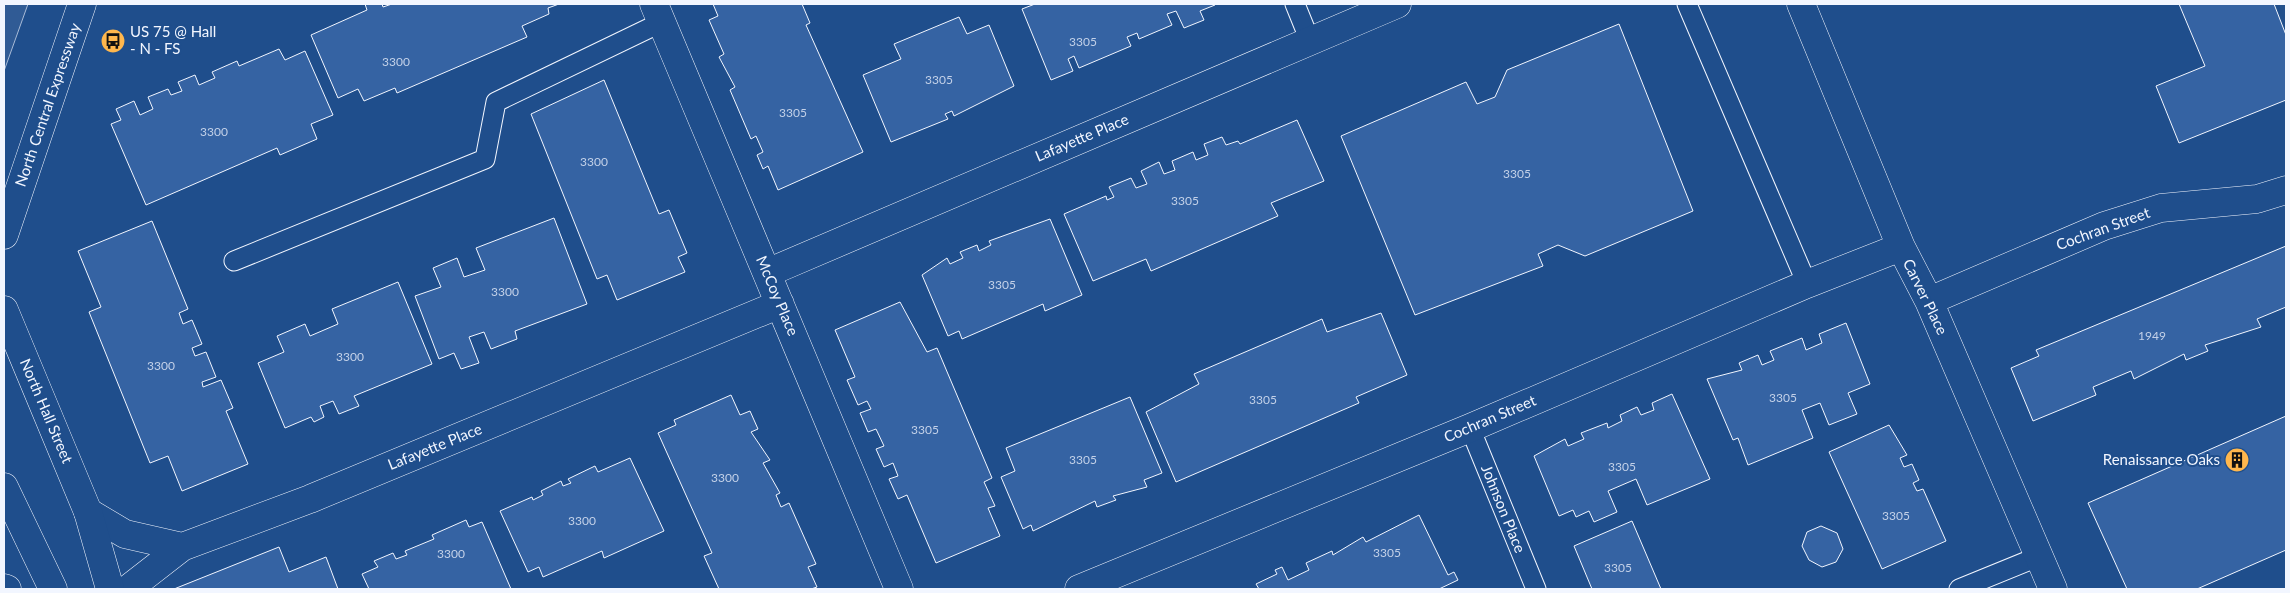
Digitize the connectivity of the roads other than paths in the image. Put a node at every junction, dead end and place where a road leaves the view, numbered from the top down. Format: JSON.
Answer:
{"nodes":[{"id":1,"x":82,"y":4,"type":"edge"},
{"id":2,"x":1295,"y":4,"type":"edge"},
{"id":3,"x":1398,"y":4,"type":"edge"},
{"id":4,"x":1687,"y":4,"type":"edge"},
{"id":5,"x":1801,"y":4,"type":"edge"},
{"id":6,"x":658,"y":13,"type":"edge"},
{"id":7,"x":1310,"y":41,"type":"junction"},
{"id":8,"x":40,"y":128,"type":"junction"},
{"id":9,"x":4,"y":171,"type":"edge"},
{"id":10,"x":2286,"y":190,"type":"edge"},
{"id":11,"x":4,"y":235,"type":"edge"},
{"id":12,"x":1901,"y":247,"type":"junction"},
{"id":13,"x":234,"y":261,"type":"dead end"},
{"id":14,"x":767,"y":273,"type":"junction"},
{"id":15,"x":1807,"y":284,"type":"junction"},
{"id":16,"x":1929,"y":301,"type":"junction"},
{"id":17,"x":780,"y":304,"type":"junction"},
{"id":18,"x":4,"y":310,"type":"edge"},
{"id":19,"x":1470,"y":428,"type":"junction"},
{"id":20,"x":4,"y":487,"type":"edge"},
{"id":21,"x":88,"y":512,"type":"junction"},
{"id":22,"x":182,"y":547,"type":"junction"},
{"id":23,"x":2040,"y":556,"type":"junction"},
{"id":24,"x":54,"y":589,"type":"edge"},
{"id":25,"x":110,"y":589,"type":"edge"},
{"id":26,"x":128,"y":589,"type":"edge"},
{"id":27,"x":899,"y":589,"type":"edge"},
{"id":28,"x":1079,"y":589,"type":"edge"},
{"id":29,"x":1536,"y":589,"type":"edge"},
{"id":30,"x":1959,"y":589,"type":"edge"},
{"id":31,"x":2053,"y":589,"type":"edge"}],
"edges":[{"from":1,"to":8,"type":"street","name":"North Central Expressway"},
{"from":2,"to":7,"type":"lane"},
{"from":3,"to":7,"type":"street","name":"Lafayette Place"},
{"from":4,"to":15,"type":"lane"},
{"from":5,"to":12,"type":"street","name":"Carver Place"},
{"from":6,"to":13,"type":"lane"},
{"from":6,"to":14,"type":"street","name":"McCoy Place"},
{"from":7,"to":14,"type":"street","name":"Lafayette Place"},
{"from":8,"to":9,"type":"street"},
{"from":8,"to":11,"type":"street","name":"North Central Expressway"},
{"from":10,"to":16,"type":"street","name":"Cochran Street"},
{"from":12,"to":15,"type":"street","name":"Cochran Street"},
{"from":12,"to":16,"type":"street","name":"Carver Place"},
{"from":14,"to":17,"type":"street","name":"McCoy Place"},
{"from":15,"to":19,"type":"street","name":"Cochran Street"},
{"from":16,"to":23,"type":"street","name":"Carver Place"},
{"from":17,"to":22,"type":"street","name":"Lafayette Place"},
{"from":17,"to":27,"type":"street","name":"McCoy Place"},
{"from":18,"to":21,"type":"street","name":"North Hall Street"},
{"from":19,"to":28,"type":"street","name":"Cochran Street"},
{"from":19,"to":29,"type":"lane","name":"Johnson Place"},
{"from":20,"to":24,"type":"street"},
{"from":21,"to":22,"type":"street"},
{"from":21,"to":25,"type":"street","name":"North Hall Street"},
{"from":22,"to":26,"type":"street","name":"Lafayette Place"},
{"from":23,"to":30,"type":"lane"},
{"from":23,"to":31,"type":"street","name":"Carver Place"}]}
